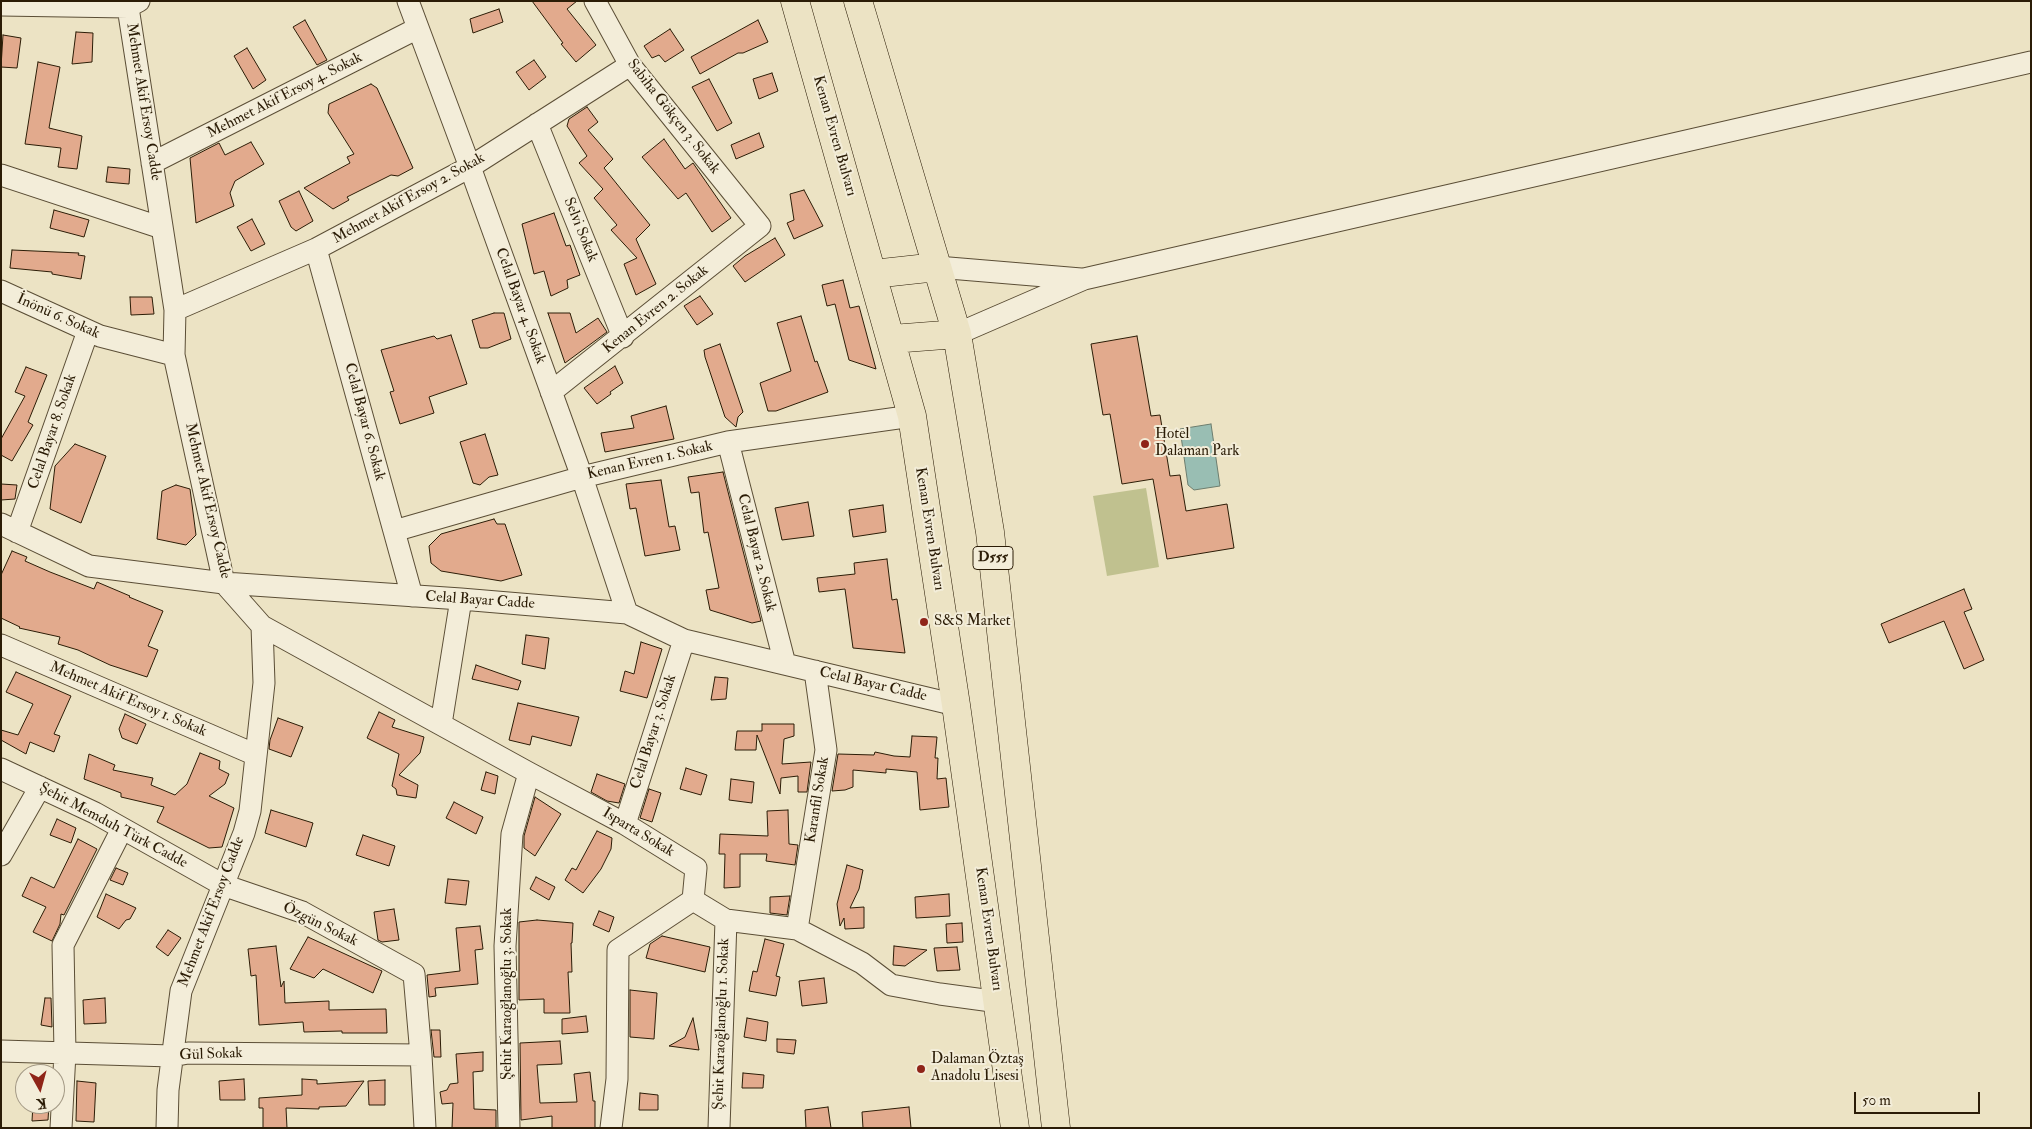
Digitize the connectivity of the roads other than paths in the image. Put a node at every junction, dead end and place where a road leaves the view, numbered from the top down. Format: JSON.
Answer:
{"nodes":[{"id":1,"x":408,"y":1,"type":"edge"},
{"id":2,"x":595,"y":1,"type":"edge"},
{"id":3,"x":795,"y":1,"type":"edge"},
{"id":4,"x":858,"y":1,"type":"edge"},
{"id":5,"x":131,"y":3,"type":"edge"},
{"id":6,"x":1,"y":5,"type":"edge"},
{"id":7,"x":418,"y":28,"type":"junction"},
{"id":8,"x":2031,"y":62,"type":"edge"},
{"id":9,"x":630,"y":65,"type":"junction"},
{"id":10,"x":537,"y":124,"type":"junction"},
{"id":11,"x":152,"y":163,"type":"junction"},
{"id":12,"x":470,"y":167,"type":"junction"},
{"id":13,"x":1,"y":175,"type":"edge"},
{"id":14,"x":760,"y":226,"type":"joint"},
{"id":15,"x":162,"y":228,"type":"junction"},
{"id":16,"x":316,"y":249,"type":"junction"},
{"id":17,"x":937,"y":267,"type":"junction"},
{"id":18,"x":874,"y":274,"type":"junction"},
{"id":19,"x":1084,"y":279,"type":"junction"},
{"id":20,"x":1,"y":291,"type":"edge"},
{"id":21,"x":175,"y":310,"type":"junction"},
{"id":22,"x":88,"y":331,"type":"junction"},
{"id":23,"x":957,"y":334,"type":"junction"},
{"id":24,"x":624,"y":336,"type":"junction"},
{"id":25,"x":892,"y":340,"type":"junction"},
{"id":26,"x":174,"y":355,"type":"junction"},
{"id":27,"x":551,"y":392,"type":"junction"},
{"id":28,"x":912,"y":416,"type":"junction"},
{"id":29,"x":728,"y":442,"type":"junction"},
{"id":30,"x":582,"y":477,"type":"junction"},
{"id":31,"x":9,"y":528,"type":"edge"},
{"id":32,"x":394,"y":531,"type":"junction"},
{"id":33,"x":224,"y":584,"type":"junction"},
{"id":34,"x":412,"y":596,"type":"junction"},
{"id":35,"x":461,"y":599,"type":"junction"},
{"id":36,"x":627,"y":613,"type":"junction"},
{"id":37,"x":262,"y":626,"type":"junction"},
{"id":38,"x":684,"y":640,"type":"junction"},
{"id":39,"x":1,"y":645,"type":"edge"},
{"id":40,"x":785,"y":664,"type":"junction"},
{"id":41,"x":815,"y":672,"type":"junction"},
{"id":42,"x":956,"y":705,"type":"junction"},
{"id":43,"x":441,"y":724,"type":"junction"},
{"id":44,"x":256,"y":755,"type":"junction"},
{"id":45,"x":1,"y":769,"type":"edge"},
{"id":46,"x":529,"y":773,"type":"junction"},
{"id":47,"x":40,"y":787,"type":"junction"},
{"id":48,"x":625,"y":824,"type":"junction"},
{"id":49,"x":122,"y":829,"type":"junction"},
{"id":50,"x":1,"y":855,"type":"edge"},
{"id":51,"x":223,"y":885,"type":"junction"},
{"id":52,"x":693,"y":900,"type":"junction"},
{"id":53,"x":726,"y":920,"type":"junction"},
{"id":54,"x":797,"y":929,"type":"junction"},
{"id":55,"x":999,"y":1002,"type":"junction"},
{"id":56,"x":1,"y":1051,"type":"edge"},
{"id":57,"x":65,"y":1053,"type":"junction"},
{"id":58,"x":421,"y":1054,"type":"junction"},
{"id":59,"x":172,"y":1056,"type":"junction"},
{"id":60,"x":61,"y":1128,"type":"edge"},
{"id":61,"x":168,"y":1128,"type":"edge"},
{"id":62,"x":425,"y":1128,"type":"edge"},
{"id":63,"x":509,"y":1128,"type":"edge"},
{"id":64,"x":611,"y":1128,"type":"edge"},
{"id":65,"x":719,"y":1128,"type":"edge"},
{"id":66,"x":1015,"y":1128,"type":"edge"},
{"id":67,"x":1056,"y":1128,"type":"edge"}],
"edges":[{"from":1,"to":7,"type":"street","name":"Celal Bayar 4. Sokak"},
{"from":2,"to":9,"type":"street","name":"Sabiha Gökçen 3. Sokak"},
{"from":3,"to":18,"type":"main road","name":"Kenan Evren Bulvarı"},
{"from":4,"to":17,"type":"main road","number":"D555"},
{"from":5,"to":6,"type":"street"},
{"from":5,"to":11,"type":"street","name":"Mehmet Akif Ersoy Cadde"},
{"from":7,"to":11,"type":"street","name":"Mehmet Akif Ersoy 4. Sokak"},
{"from":7,"to":12,"type":"street","name":"Celal Bayar 4. Sokak"},
{"from":8,"to":19,"type":"street"},
{"from":9,"to":10,"type":"street","name":"Mehmet Akif Ersoy 2. Sokak"},
{"from":9,"to":14,"type":"street","name":"Sabiha Gökçen 3. Sokak"},
{"from":10,"to":12,"type":"street","name":"Mehmet Akif Ersoy 2. Sokak"},
{"from":10,"to":24,"type":"street","name":"Selvi Sokak"},
{"from":11,"to":15,"type":"street","name":"Mehmet Akif Ersoy Cadde"},
{"from":12,"to":16,"type":"street","name":"Mehmet Akif Ersoy 2. Sokak"},
{"from":12,"to":27,"type":"street","name":"Celal Bayar 4. Sokak"},
{"from":13,"to":15,"type":"street"},
{"from":14,"to":24,"type":"street","name":"Kenan Evren 2. Sokak"},
{"from":15,"to":21,"type":"street","name":"Mehmet Akif Ersoy Cadde"},
{"from":16,"to":21,"type":"street","name":"Mehmet Akif Ersoy 2. Sokak"},
{"from":16,"to":32,"type":"street","name":"Celal Bayar 6. Sokak"},
{"from":17,"to":18,"type":"main road"},
{"from":17,"to":19,"type":"street"},
{"from":17,"to":23,"type":"main road","number":"D555"},
{"from":18,"to":25,"type":"main road","name":"Kenan Evren Bulvarı"},
{"from":19,"to":23,"type":"street"},
{"from":20,"to":22,"type":"street","name":"İnönü 6. Sokak"},
{"from":21,"to":26,"type":"street","name":"Mehmet Akif Ersoy Cadde"},
{"from":22,"to":26,"type":"street","name":"İnönü 6. Sokak"},
{"from":22,"to":31,"type":"street","name":"Celal Bayar 8. Sokak"},
{"from":23,"to":25,"type":"main road"},
{"from":23,"to":67,"type":"main road","number":"D555"},
{"from":24,"to":27,"type":"street","name":"Kenan Evren 2. Sokak"},
{"from":25,"to":28,"type":"main road","name":"Kenan Evren Bulvarı"},
{"from":26,"to":33,"type":"street","name":"Mehmet Akif Ersoy Cadde"},
{"from":27,"to":30,"type":"street","name":"Celal Bayar 4. Sokak"},
{"from":28,"to":29,"type":"street","name":"Kenan Evren 1. Sokak"},
{"from":28,"to":42,"type":"main road","name":"Kenan Evren Bulvarı"},
{"from":29,"to":30,"type":"street","name":"Kenan Evren 1. Sokak"},
{"from":29,"to":40,"type":"street","name":"Celal Bayar 2. Sokak"},
{"from":30,"to":32,"type":"street","name":"Kenan Evren 1. Sokak"},
{"from":30,"to":36,"type":"street","name":"Celal Bayar 4. Sokak"},
{"from":31,"to":33,"type":"street","name":"Celal Bayar Cadde"},
{"from":32,"to":34,"type":"street","name":"Celal Bayar 6. Sokak"},
{"from":33,"to":34,"type":"street","name":"Celal Bayar Cadde"},
{"from":33,"to":37,"type":"street","name":"Mehmet Akif Ersoy Cadde"},
{"from":34,"to":35,"type":"street","name":"Celal Bayar Cadde"},
{"from":35,"to":36,"type":"street","name":"Celal Bayar Cadde"},
{"from":35,"to":43,"type":"street"},
{"from":36,"to":38,"type":"street","name":"Celal Bayar Cadde"},
{"from":37,"to":43,"type":"street","name":"Isparta Sokak"},
{"from":37,"to":44,"type":"street","name":"Mehmet Akif Ersoy Cadde"},
{"from":38,"to":40,"type":"street","name":"Celal Bayar Cadde"},
{"from":38,"to":48,"type":"street","name":"Celal Bayar 3. Sokak"},
{"from":39,"to":44,"type":"street","name":"Mehmet Akif Ersoy 1. Sokak"},
{"from":40,"to":41,"type":"street","name":"Celal Bayar Cadde"},
{"from":41,"to":42,"type":"street","name":"Celal Bayar Cadde"},
{"from":41,"to":54,"type":"street","name":"Karanfil Sokak"},
{"from":42,"to":55,"type":"main road","name":"Kenan Evren Bulvarı"},
{"from":43,"to":46,"type":"street","name":"Isparta Sokak"},
{"from":44,"to":51,"type":"street","name":"Mehmet Akif Ersoy Cadde"},
{"from":45,"to":47,"type":"street","name":"Şehit Memduh Türk Cadde"},
{"from":46,"to":48,"type":"street","name":"Isparta Sokak"},
{"from":46,"to":63,"type":"street","name":"Şehit Karaoğlanoğlu 3. Sokak"},
{"from":47,"to":49,"type":"street","name":"Şehit Memduh Türk Cadde"},
{"from":47,"to":50,"type":"street"},
{"from":48,"to":52,"type":"street","name":"Isparta Sokak"},
{"from":49,"to":51,"type":"street","name":"Şehit Memduh Türk Cadde"},
{"from":49,"to":57,"type":"street"},
{"from":51,"to":58,"type":"street","name":"Özgün Sokak"},
{"from":51,"to":59,"type":"street","name":"Mehmet Akif Ersoy Cadde"},
{"from":52,"to":53,"type":"street"},
{"from":52,"to":64,"type":"street"},
{"from":53,"to":54,"type":"street"},
{"from":53,"to":65,"type":"street","name":"Şehit Karaoğlanoğlu 1. Sokak"},
{"from":54,"to":55,"type":"street"},
{"from":55,"to":66,"type":"main road","name":"Kenan Evren Bulvarı"},
{"from":56,"to":57,"type":"street","name":"Gül Sokak"},
{"from":57,"to":59,"type":"street","name":"Gül Sokak"},
{"from":57,"to":60,"type":"street"},
{"from":58,"to":59,"type":"street","name":"Gül Sokak"},
{"from":58,"to":62,"type":"street"},
{"from":59,"to":61,"type":"street","name":"Mehmet Akif Ersoy Cadde"}]}
